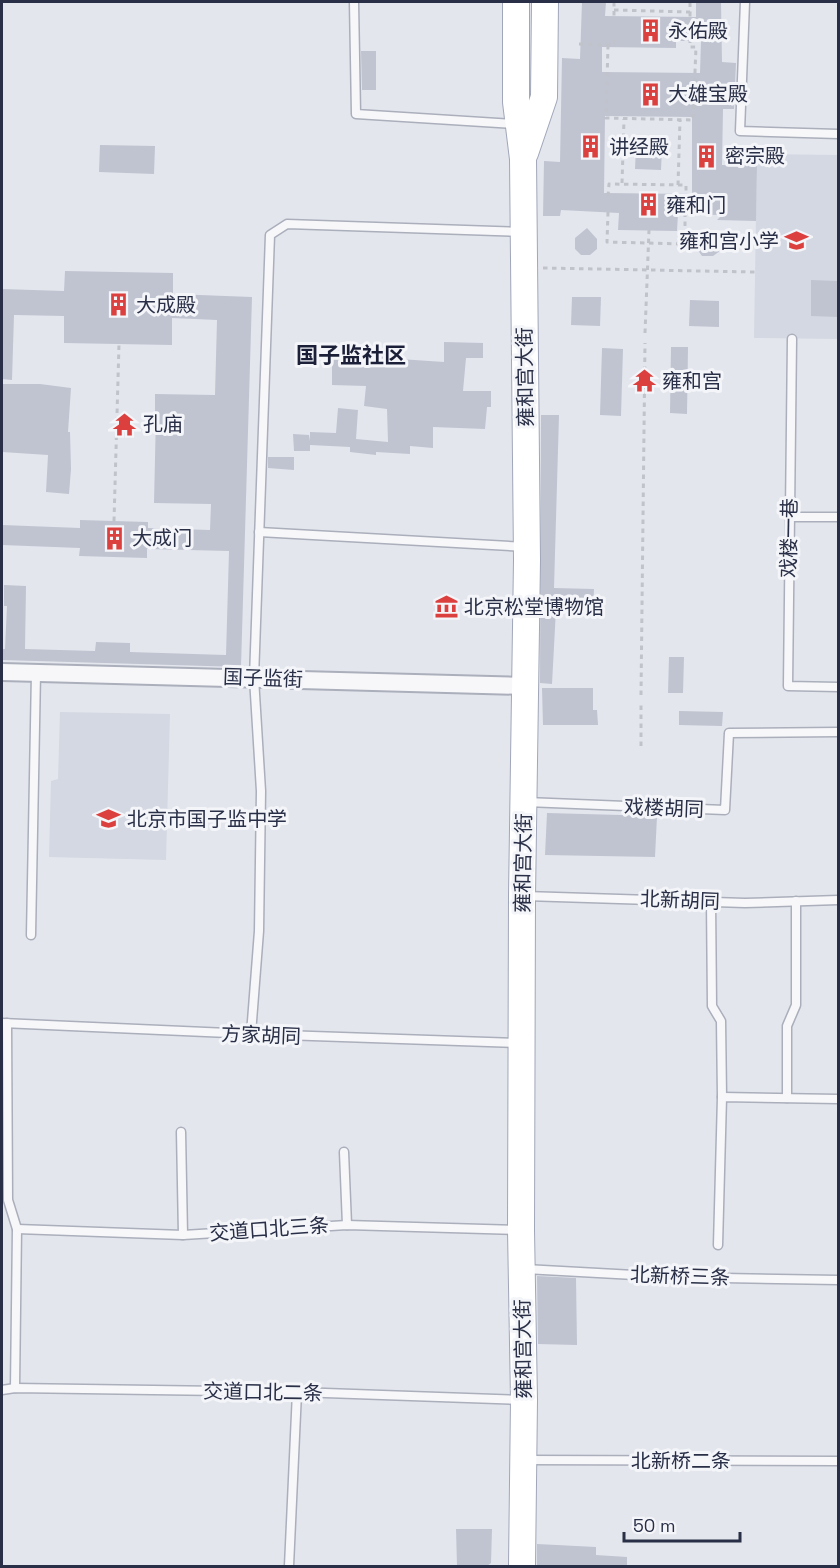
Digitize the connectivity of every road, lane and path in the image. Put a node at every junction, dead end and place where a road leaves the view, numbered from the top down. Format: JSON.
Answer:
{"nodes":[{"id":1,"x":354,"y":2,"type":"edge"},
{"id":2,"x":516,"y":2,"type":"edge"},
{"id":3,"x":545,"y":2,"type":"edge"},
{"id":4,"x":614,"y":2,"type":"edge"},
{"id":5,"x":690,"y":2,"type":"edge"},
{"id":6,"x":745,"y":2,"type":"edge"},
{"id":7,"x":614,"y":10,"type":"junction"},
{"id":8,"x":690,"y":12,"type":"junction"},
{"id":9,"x":614,"y":20,"type":"dead end"},
{"id":10,"x":690,"y":22,"type":"dead end"},
{"id":11,"x":614,"y":40,"type":"dead end"},
{"id":12,"x":690,"y":41,"type":"dead end"},
{"id":13,"x":579,"y":44,"type":"dead end"},
{"id":14,"x":608,"y":45,"type":"junction"},
{"id":15,"x":624,"y":119,"type":"junction"},
{"id":16,"x":680,"y":120,"type":"junction"},
{"id":17,"x":519,"y":124,"type":"junction"},
{"id":18,"x":838,"y":134,"type":"edge"},
{"id":19,"x":523,"y":159,"type":"junction"},
{"id":20,"x":622,"y":184,"type":"junction"},
{"id":21,"x":678,"y":185,"type":"junction"},
{"id":22,"x":608,"y":196,"type":"dead end"},
{"id":23,"x":686,"y":197,"type":"dead end"},
{"id":24,"x":608,"y":212,"type":"dead end"},
{"id":25,"x":685,"y":214,"type":"dead end"},
{"id":26,"x":649,"y":230,"type":"dead end"},
{"id":27,"x":523,"y":232,"type":"junction"},
{"id":28,"x":648,"y":243,"type":"junction"},
{"id":29,"x":524,"y":268,"type":"junction"},
{"id":30,"x":647,"y":270,"type":"junction"},
{"id":31,"x":755,"y":272,"type":"dead end"},
{"id":32,"x":645,"y":333,"type":"dead end"},
{"id":33,"x":792,"y":339,"type":"dead end"},
{"id":34,"x":645,"y":343,"type":"dead end"},
{"id":35,"x":119,"y":344,"type":"dead end"},
{"id":36,"x":789,"y":517,"type":"junction"},
{"id":37,"x":838,"y":517,"type":"edge"},
{"id":38,"x":114,"y":521,"type":"dead end"},
{"id":39,"x":260,"y":532,"type":"junction"},
{"id":40,"x":527,"y":547,"type":"junction"},
{"id":41,"x":2,"y":672,"type":"edge"},
{"id":42,"x":36,"y":673,"type":"junction"},
{"id":43,"x":254,"y":678,"type":"junction"},
{"id":44,"x":524,"y":686,"type":"junction"},
{"id":45,"x":838,"y":687,"type":"edge"},
{"id":46,"x":642,"y":695,"type":"dead end"},
{"id":47,"x":641,"y":702,"type":"dead end"},
{"id":48,"x":838,"y":732,"type":"edge"},
{"id":49,"x":641,"y":746,"type":"dead end"},
{"id":50,"x":524,"y":802,"type":"junction"},
{"id":51,"x":522,"y":896,"type":"junction"},
{"id":52,"x":838,"y":900,"type":"edge"},
{"id":53,"x":711,"y":901,"type":"junction"},
{"id":54,"x":796,"y":901,"type":"junction"},
{"id":55,"x":31,"y":935,"type":"dead end"},
{"id":56,"x":4,"y":1023,"type":"edge"},
{"id":57,"x":251,"y":1034,"type":"junction"},
{"id":58,"x":521,"y":1043,"type":"junction"},
{"id":59,"x":722,"y":1097,"type":"junction"},
{"id":60,"x":787,"y":1098,"type":"junction"},
{"id":61,"x":838,"y":1099,"type":"edge"},
{"id":62,"x":181,"y":1132,"type":"dead end"},
{"id":63,"x":344,"y":1152,"type":"dead end"},
{"id":64,"x":5,"y":1200,"type":"edge"},
{"id":65,"x":347,"y":1224,"type":"junction"},
{"id":66,"x":17,"y":1229,"type":"junction"},
{"id":67,"x":521,"y":1230,"type":"junction"},
{"id":68,"x":183,"y":1235,"type":"junction"},
{"id":69,"x":718,"y":1245,"type":"dead end"},
{"id":70,"x":522,"y":1269,"type":"junction"},
{"id":71,"x":838,"y":1280,"type":"edge"},
{"id":72,"x":15,"y":1388,"type":"junction"},
{"id":73,"x":2,"y":1390,"type":"edge"},
{"id":74,"x":297,"y":1392,"type":"junction"},
{"id":75,"x":524,"y":1400,"type":"junction"},
{"id":76,"x":524,"y":1460,"type":"junction"},
{"id":77,"x":838,"y":1461,"type":"edge"},
{"id":78,"x":289,"y":1566,"type":"edge"},
{"id":79,"x":522,"y":1566,"type":"edge"}],
"edges":[{"from":1,"to":17,"type":"lane"},
{"from":2,"to":17,"type":"main road","name":"雍和宫大街"},
{"from":3,"to":19,"type":"main road","name":"雍和宫大街"},
{"from":4,"to":7,"type":"path"},
{"from":5,"to":8,"type":"path"},
{"from":6,"to":18,"type":"lane"},
{"from":7,"to":8,"type":"path"},
{"from":7,"to":9,"type":"path"},
{"from":8,"to":10,"type":"path"},
{"from":11,"to":14,"type":"path"},
{"from":12,"to":16,"type":"path"},
{"from":13,"to":14,"type":"path"},
{"from":14,"to":15,"type":"path"},
{"from":15,"to":16,"type":"path"},
{"from":15,"to":20,"type":"path"},
{"from":16,"to":21,"type":"path"},
{"from":17,"to":19,"type":"main road","name":"雍和宫大街"},
{"from":19,"to":27,"type":"main road","name":"雍和宫大街"},
{"from":20,"to":21,"type":"path"},
{"from":20,"to":22,"type":"path"},
{"from":21,"to":23,"type":"path"},
{"from":24,"to":28,"type":"path"},
{"from":25,"to":28,"type":"path"},
{"from":26,"to":28,"type":"path"},
{"from":27,"to":29,"type":"main road","name":"雍和宫大街"},
{"from":27,"to":39,"type":"lane"},
{"from":28,"to":30,"type":"path"},
{"from":29,"to":30,"type":"path"},
{"from":29,"to":40,"type":"main road","name":"雍和宫大街"},
{"from":30,"to":31,"type":"path"},
{"from":30,"to":32,"type":"path"},
{"from":33,"to":36,"type":"lane","name":"戏楼一巷"},
{"from":34,"to":46,"type":"path"},
{"from":35,"to":38,"type":"path"},
{"from":36,"to":37,"type":"lane"},
{"from":36,"to":45,"type":"lane","name":"戏楼一巷"},
{"from":39,"to":40,"type":"lane"},
{"from":39,"to":43,"type":"lane"},
{"from":40,"to":44,"type":"main road","name":"雍和宫大街"},
{"from":41,"to":42,"type":"street","name":"国子监街"},
{"from":42,"to":43,"type":"street","name":"国子监街"},
{"from":42,"to":55,"type":"lane"},
{"from":43,"to":44,"type":"street","name":"国子监街"},
{"from":43,"to":57,"type":"lane"},
{"from":44,"to":50,"type":"main road","name":"雍和宫大街"},
{"from":47,"to":49,"type":"path"},
{"from":48,"to":50,"type":"lane","name":"戏楼胡同"},
{"from":50,"to":51,"type":"main road","name":"雍和宫大街"},
{"from":51,"to":53,"type":"lane","name":"北新胡同"},
{"from":51,"to":58,"type":"main road","name":"雍和宫大街"},
{"from":52,"to":54,"type":"lane","name":"北新胡同"},
{"from":53,"to":54,"type":"lane","name":"北新胡同"},
{"from":53,"to":59,"type":"lane"},
{"from":54,"to":60,"type":"lane"},
{"from":56,"to":57,"type":"lane","name":"方家胡同"},
{"from":56,"to":64,"type":"lane"},
{"from":57,"to":58,"type":"lane","name":"方家胡同"},
{"from":58,"to":67,"type":"main road","name":"雍和宫大街"},
{"from":59,"to":60,"type":"lane"},
{"from":59,"to":69,"type":"lane"},
{"from":60,"to":61,"type":"lane"},
{"from":62,"to":68,"type":"lane"},
{"from":63,"to":65,"type":"lane"},
{"from":64,"to":66,"type":"lane"},
{"from":65,"to":67,"type":"lane","name":"交道口北三条"},
{"from":65,"to":68,"type":"lane","name":"交道口北三条"},
{"from":66,"to":68,"type":"lane","name":"交道口北三条"},
{"from":66,"to":72,"type":"lane"},
{"from":67,"to":70,"type":"main road","name":"雍和宫大街"},
{"from":70,"to":71,"type":"lane","name":"北新桥三条"},
{"from":70,"to":75,"type":"main road","name":"雍和宫大街"},
{"from":72,"to":73,"type":"lane","name":"交道口北二条"},
{"from":72,"to":74,"type":"lane","name":"交道口北二条"},
{"from":74,"to":75,"type":"lane","name":"交道口北二条"},
{"from":74,"to":78,"type":"lane"},
{"from":75,"to":76,"type":"main road","name":"雍和宫大街"},
{"from":76,"to":77,"type":"lane","name":"北新桥二条"},
{"from":76,"to":79,"type":"main road","name":"雍和宫大街"}]}
